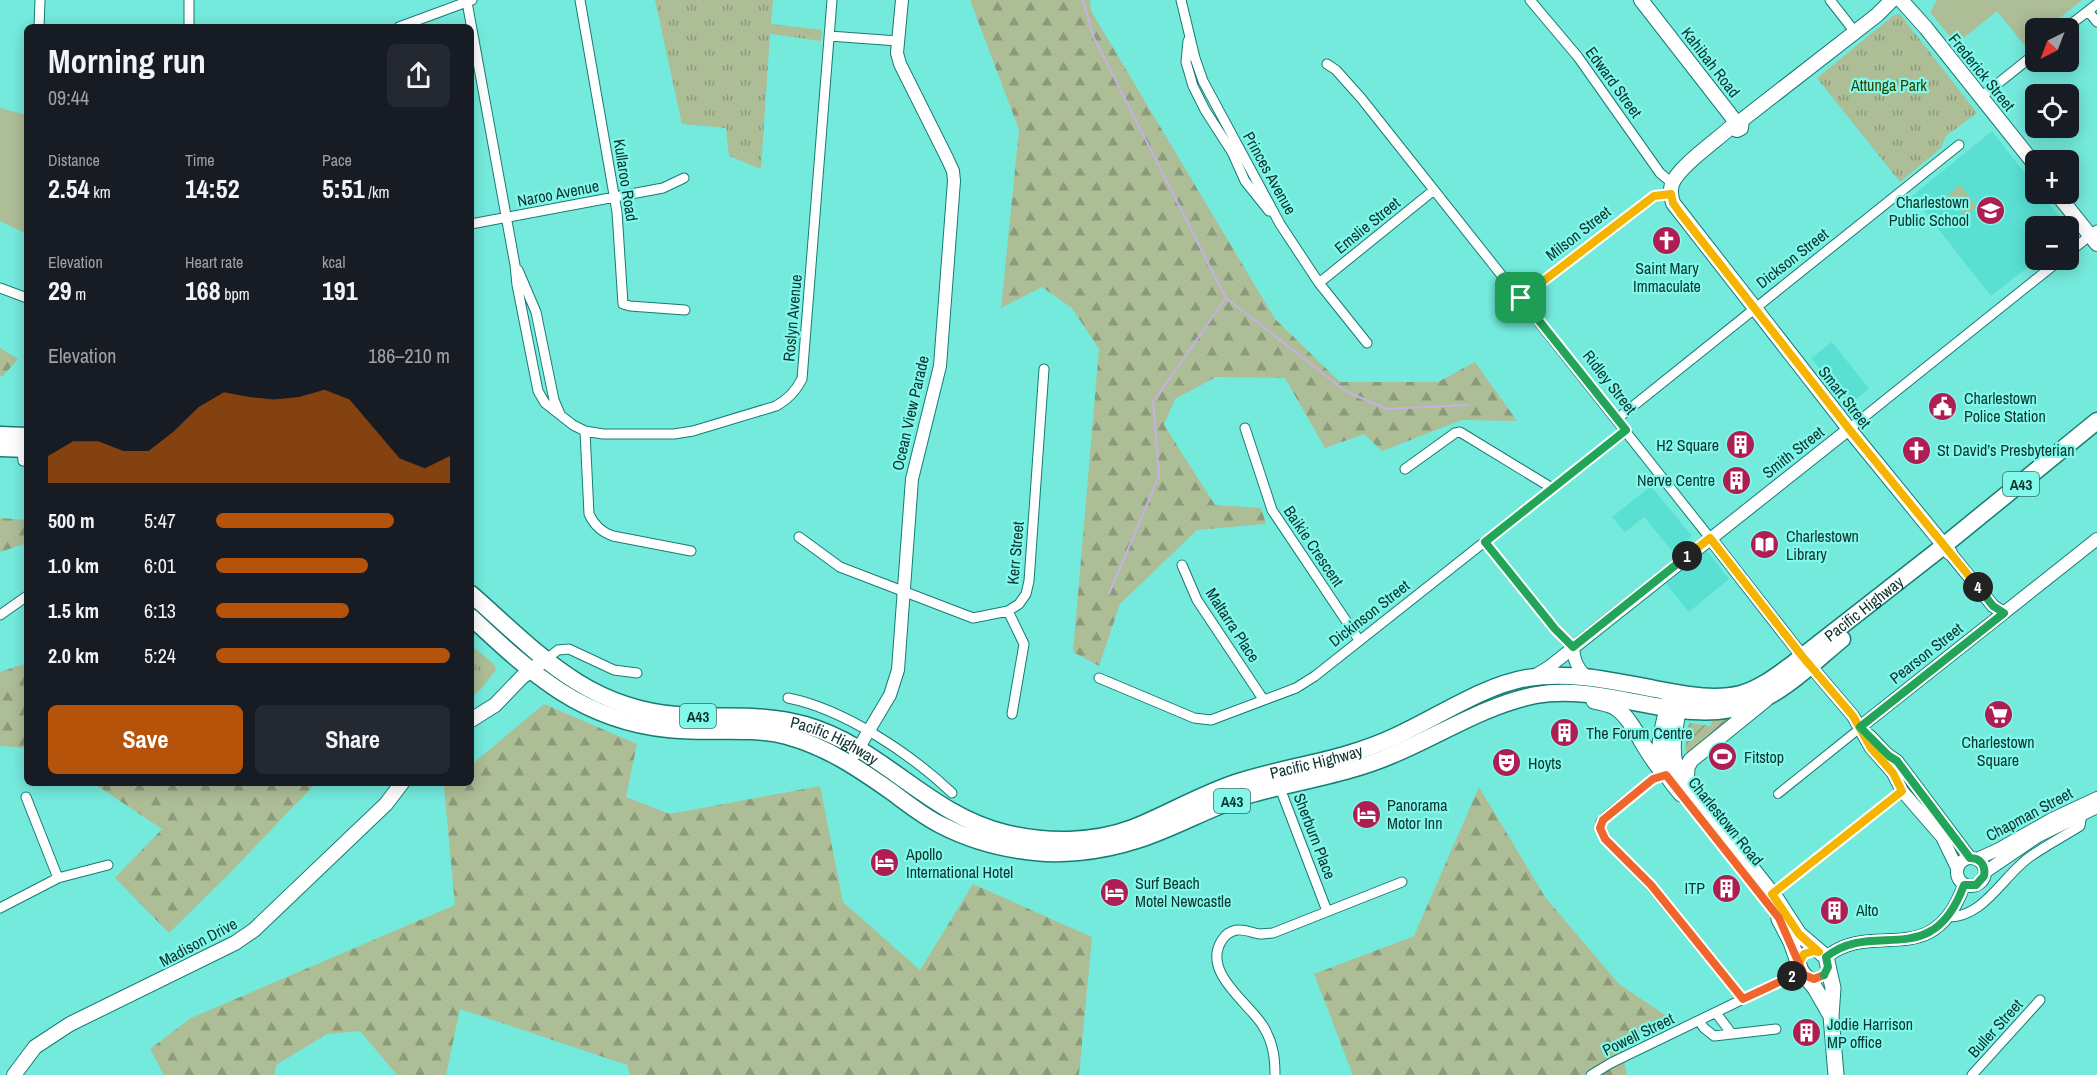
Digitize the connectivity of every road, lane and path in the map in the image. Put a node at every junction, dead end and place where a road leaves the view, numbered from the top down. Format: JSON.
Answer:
{"nodes":[{"id":1,"x":40,"y":0,"type":"edge"},
{"id":2,"x":189,"y":0,"type":"edge"},
{"id":3,"x":580,"y":0,"type":"edge"},
{"id":4,"x":832,"y":0,"type":"edge"},
{"id":5,"x":902,"y":0,"type":"edge"},
{"id":6,"x":1181,"y":0,"type":"edge"},
{"id":7,"x":1530,"y":0,"type":"edge"},
{"id":8,"x":1641,"y":0,"type":"edge"},
{"id":9,"x":1830,"y":0,"type":"edge"},
{"id":10,"x":1892,"y":0,"type":"edge"},
{"id":11,"x":1901,"y":0,"type":"edge"},
{"id":12,"x":470,"y":1,"type":"edge"},
{"id":13,"x":2097,"y":4,"type":"edge"},
{"id":14,"x":2088,"y":11,"type":"junction"},
{"id":15,"x":2079,"y":18,"type":"edge"},
{"id":16,"x":2097,"y":22,"type":"edge"},
{"id":17,"x":39,"y":24,"type":"edge"},
{"id":18,"x":189,"y":24,"type":"edge"},
{"id":19,"x":407,"y":24,"type":"edge"},
{"id":20,"x":474,"y":24,"type":"edge"},
{"id":21,"x":474,"y":25,"type":"edge"},
{"id":22,"x":1855,"y":32,"type":"junction"},
{"id":23,"x":830,"y":36,"type":"junction"},
{"id":24,"x":898,"y":41,"type":"junction"},
{"id":25,"x":2025,"y":62,"type":"edge"},
{"id":26,"x":1327,"y":64,"type":"dead end"},
{"id":27,"x":1981,"y":97,"type":"junction"},
{"id":28,"x":1735,"y":121,"type":"junction"},
{"id":29,"x":1959,"y":146,"type":"dead end"},
{"id":30,"x":2025,"y":152,"type":"edge"},
{"id":31,"x":684,"y":178,"type":"dead end"},
{"id":32,"x":1672,"y":189,"type":"junction"},
{"id":33,"x":1434,"y":190,"type":"junction"},
{"id":34,"x":615,"y":197,"type":"junction"},
{"id":35,"x":2066,"y":204,"type":"edge"},
{"id":36,"x":506,"y":218,"type":"junction"},
{"id":37,"x":474,"y":223,"type":"edge"},
{"id":38,"x":2095,"y":237,"type":"edge"},
{"id":39,"x":2079,"y":246,"type":"edge"},
{"id":40,"x":515,"y":265,"type":"junction"},
{"id":41,"x":2048,"y":270,"type":"edge"},
{"id":42,"x":1319,"y":283,"type":"junction"},
{"id":43,"x":0,"y":288,"type":"edge"},
{"id":44,"x":24,"y":297,"type":"edge"},
{"id":45,"x":1521,"y":298,"type":"junction"},
{"id":46,"x":1754,"y":308,"type":"junction"},
{"id":47,"x":685,"y":310,"type":"dead end"},
{"id":48,"x":1366,"y":342,"type":"dead end"},
{"id":49,"x":1044,"y":369,"type":"dead end"},
{"id":50,"x":561,"y":417,"type":"junction"},
{"id":51,"x":1617,"y":418,"type":"junction"},
{"id":52,"x":2097,"y":421,"type":"edge"},
{"id":53,"x":1245,"y":428,"type":"dead end"},
{"id":54,"x":1849,"y":429,"type":"junction"},
{"id":55,"x":1626,"y":430,"type":"junction"},
{"id":56,"x":585,"y":431,"type":"junction"},
{"id":57,"x":0,"y":435,"type":"edge"},
{"id":58,"x":2097,"y":435,"type":"edge"},
{"id":59,"x":0,"y":448,"type":"edge"},
{"id":60,"x":24,"y":448,"type":"edge"},
{"id":61,"x":24,"y":449,"type":"edge"},
{"id":62,"x":1405,"y":470,"type":"dead end"},
{"id":63,"x":1552,"y":488,"type":"junction"},
{"id":64,"x":799,"y":537,"type":"dead end"},
{"id":65,"x":1710,"y":538,"type":"junction"},
{"id":66,"x":2097,"y":539,"type":"edge"},
{"id":67,"x":1485,"y":542,"type":"junction"},
{"id":68,"x":1947,"y":549,"type":"junction"},
{"id":69,"x":691,"y":551,"type":"dead end"},
{"id":70,"x":1182,"y":565,"type":"dead end"},
{"id":71,"x":904,"y":592,"type":"junction"},
{"id":72,"x":474,"y":597,"type":"edge"},
{"id":73,"x":24,"y":598,"type":"edge"},
{"id":74,"x":1008,"y":611,"type":"junction"},
{"id":75,"x":2004,"y":613,"type":"junction"},
{"id":76,"x":0,"y":615,"type":"edge"},
{"id":77,"x":474,"y":620,"type":"edge"},
{"id":78,"x":1359,"y":640,"type":"junction"},
{"id":79,"x":1573,"y":647,"type":"junction"},
{"id":80,"x":545,"y":660,"type":"junction"},
{"id":81,"x":1806,"y":661,"type":"junction"},
{"id":82,"x":530,"y":670,"type":"junction"},
{"id":83,"x":637,"y":673,"type":"dead end"},
{"id":84,"x":1099,"y":678,"type":"dead end"},
{"id":85,"x":1530,"y":678,"type":"junction"},
{"id":86,"x":1587,"y":678,"type":"junction"},
{"id":87,"x":1566,"y":693,"type":"junction"},
{"id":88,"x":1768,"y":696,"type":"junction"},
{"id":89,"x":788,"y":698,"type":"dead end"},
{"id":90,"x":1263,"y":699,"type":"junction"},
{"id":91,"x":1675,"y":700,"type":"junction"},
{"id":92,"x":1012,"y":714,"type":"dead end"},
{"id":93,"x":474,"y":718,"type":"edge"},
{"id":94,"x":1857,"y":730,"type":"junction"},
{"id":95,"x":868,"y":731,"type":"junction"},
{"id":96,"x":859,"y":747,"type":"junction"},
{"id":97,"x":850,"y":762,"type":"junction"},
{"id":98,"x":1659,"y":777,"type":"junction"},
{"id":99,"x":1277,"y":780,"type":"junction"},
{"id":100,"x":400,"y":786,"type":"edge"},
{"id":101,"x":1686,"y":787,"type":"junction"},
{"id":102,"x":1909,"y":792,"type":"junction"},
{"id":103,"x":952,"y":793,"type":"dead end"},
{"id":104,"x":1778,"y":794,"type":"dead end"},
{"id":105,"x":26,"y":797,"type":"dead end"},
{"id":106,"x":2097,"y":798,"type":"edge"},
{"id":107,"x":2097,"y":807,"type":"edge"},
{"id":108,"x":2079,"y":815,"type":"junction"},
{"id":109,"x":1973,"y":858,"type":"junction"},
{"id":110,"x":108,"y":865,"type":"dead end"},
{"id":111,"x":1957,"y":868,"type":"junction"},
{"id":112,"x":1985,"y":872,"type":"junction"},
{"id":113,"x":58,"y":878,"type":"junction"},
{"id":114,"x":1402,"y":882,"type":"dead end"},
{"id":115,"x":1964,"y":885,"type":"junction"},
{"id":116,"x":1772,"y":894,"type":"junction"},
{"id":117,"x":0,"y":908,"type":"edge"},
{"id":118,"x":1327,"y":911,"type":"junction"},
{"id":119,"x":1946,"y":917,"type":"junction"},
{"id":120,"x":1824,"y":959,"type":"junction"},
{"id":121,"x":1802,"y":970,"type":"junction"},
{"id":122,"x":1743,"y":999,"type":"junction"},
{"id":123,"x":2040,"y":1000,"type":"dead end"},
{"id":124,"x":1716,"y":1013,"type":"junction"},
{"id":125,"x":1831,"y":1016,"type":"junction"},
{"id":126,"x":1699,"y":1021,"type":"junction"},
{"id":127,"x":1776,"y":1029,"type":"dead end"},
{"id":128,"x":1732,"y":1034,"type":"junction"},
{"id":129,"x":14,"y":1075,"type":"edge"},
{"id":130,"x":1275,"y":1075,"type":"edge"},
{"id":131,"x":1591,"y":1075,"type":"edge"},
{"id":132,"x":1836,"y":1075,"type":"edge"},
{"id":133,"x":1972,"y":1075,"type":"edge"}],
"edges":[{"from":1,"to":17,"type":"street"},
{"from":2,"to":18,"type":"street"},
{"from":3,"to":34,"type":"street","name":"Kullaroo Road"},
{"from":4,"to":23,"type":"street","name":"Roslyn Avenue"},
{"from":5,"to":24,"type":"street","name":"Ocean View Parade"},
{"from":6,"to":42,"type":"street","name":"Princes Avenue"},
{"from":7,"to":32,"type":"street","name":"Edward Street"},
{"from":8,"to":28,"type":"main road","name":"Kahibah Road"},
{"from":9,"to":22,"type":"street"},
{"from":10,"to":22,"type":"main road","name":"Milson Street"},
{"from":11,"to":27,"type":"main road","name":"Frederick Street"},
{"from":12,"to":19,"type":"street"},
{"from":12,"to":20,"type":"street","name":"Roslyn Avenue"},
{"from":13,"to":14,"type":"street"},
{"from":14,"to":15,"type":"street"},
{"from":14,"to":16,"type":"street"},
{"from":21,"to":36,"type":"street","name":"Roslyn Avenue"},
{"from":22,"to":28,"type":"main road","name":"Milson Street"},
{"from":23,"to":24,"type":"street"},
{"from":23,"to":56,"type":"street","name":"Roslyn Avenue"},
{"from":24,"to":71,"type":"street","name":"Ocean View Parade"},
{"from":25,"to":27,"type":"street"},
{"from":26,"to":33,"type":"street","name":"Ridley Street"},
{"from":27,"to":30,"type":"main road","name":"Frederick Street"},
{"from":28,"to":32,"type":"main road","name":"Milson Street"},
{"from":29,"to":46,"type":"street","name":"Dickson Street"},
{"from":31,"to":34,"type":"street","name":"Naroo Avenue"},
{"from":32,"to":45,"type":"street","name":"Milson Street"},
{"from":32,"to":46,"type":"main road","name":"Smart Street"},
{"from":33,"to":42,"type":"street","name":"Emslie Street"},
{"from":33,"to":45,"type":"street","name":"Ridley Street"},
{"from":34,"to":36,"type":"street","name":"Naroo Avenue"},
{"from":34,"to":47,"type":"street","name":"Kullaroo Road"},
{"from":35,"to":38,"type":"main road"},
{"from":36,"to":37,"type":"street","name":"Naroo Avenue"},
{"from":36,"to":40,"type":"street","name":"Roslyn Avenue"},
{"from":38,"to":39,"type":"street"},
{"from":40,"to":50,"type":"street","name":"Roslyn Avenue"},
{"from":40,"to":50,"type":"street","name":"Roslyn Avenue"},
{"from":41,"to":54,"type":"street","name":"Smith Street"},
{"from":42,"to":48,"type":"street","name":"Princes Avenue"},
{"from":43,"to":44,"type":"street"},
{"from":45,"to":51,"type":"street","name":"Ridley Street"},
{"from":46,"to":51,"type":"street","name":"Dickson Street"},
{"from":46,"to":54,"type":"main road","name":"Smart Street"},
{"from":49,"to":74,"type":"street","name":"Kerr Street"},
{"from":50,"to":56,"type":"street","name":"Roslyn Avenue"},
{"from":51,"to":55,"type":"street","name":"Ridley Street"},
{"from":52,"to":68,"type":"highway","name":"Pacific Highway","number":"A43"},
{"from":53,"to":78,"type":"street","name":"Baikie Crescent"},
{"from":54,"to":65,"type":"street","name":"Smith Street"},
{"from":54,"to":68,"type":"main road","name":"Smart Street"},
{"from":55,"to":63,"type":"street","name":"Dickinson Street"},
{"from":55,"to":65,"type":"street","name":"Ridley Street"},
{"from":56,"to":69,"type":"street"},
{"from":57,"to":60,"type":"highway"},
{"from":58,"to":68,"type":"highway","name":"Pacific Highway","number":"A43"},
{"from":59,"to":61,"type":"highway"},
{"from":62,"to":63,"type":"street"},
{"from":63,"to":67,"type":"street","name":"Dickinson Street"},
{"from":64,"to":71,"type":"street"},
{"from":65,"to":79,"type":"street","name":"Smith Street"},
{"from":65,"to":81,"type":"street","name":"Ridley Street"},
{"from":66,"to":75,"type":"street","name":"Pearson Street"},
{"from":67,"to":78,"type":"street","name":"Dickinson Street"},
{"from":67,"to":79,"type":"street"},
{"from":68,"to":75,"type":"street","name":"Smart Street"},
{"from":68,"to":81,"type":"highway","name":"Pacific Highway","number":"A43"},
{"from":70,"to":90,"type":"street","name":"Maltarra Place"},
{"from":71,"to":74,"type":"street"},
{"from":71,"to":95,"type":"street","name":"Ocean View Parade"},
{"from":72,"to":80,"type":"highway","name":"Pacific Highway","number":"A43"},
{"from":73,"to":76,"type":"street"},
{"from":74,"to":92,"type":"street"},
{"from":75,"to":94,"type":"street","name":"Pearson Street"},
{"from":77,"to":82,"type":"highway","name":"Pacific Highway","number":"A43"},
{"from":78,"to":90,"type":"street","name":"Dickinson Street"},
{"from":79,"to":85,"type":"street","name":"Smith Street"},
{"from":79,"to":86,"type":"street"},
{"from":80,"to":82,"type":"main road"},
{"from":80,"to":83,"type":"street"},
{"from":80,"to":96,"type":"highway","name":"Pacific Highway","number":"A43"},
{"from":81,"to":88,"type":"highway","name":"Pacific Highway","number":"A43"},
{"from":81,"to":91,"type":"highway","name":"Pacific Highway","number":"A43"},
{"from":81,"to":94,"type":"street","name":"Ridley Street"},
{"from":82,"to":93,"type":"main road"},
{"from":82,"to":97,"type":"highway","name":"Pacific Highway","number":"A43"},
{"from":84,"to":90,"type":"street","name":"Dickinson Street"},
{"from":85,"to":86,"type":"highway","name":"Pacific Highway","number":"A43"},
{"from":85,"to":99,"type":"highway","name":"Pacific Highway","number":"A43"},
{"from":86,"to":91,"type":"highway","name":"Pacific Highway","number":"A43"},
{"from":87,"to":91,"type":"highway","name":"Pacific Highway","number":"A43"},
{"from":87,"to":98,"type":"main road"},
{"from":87,"to":99,"type":"highway","name":"Pacific Highway","number":"A43"},
{"from":88,"to":91,"type":"highway","name":"Pacific Highway","number":"A43"},
{"from":88,"to":101,"type":"main road"},
{"from":89,"to":95,"type":"street","name":"Pacific Highway"},
{"from":91,"to":98,"type":"main road","name":"Charlestown Road"},
{"from":91,"to":101,"type":"main road","name":"Charlestown Road"},
{"from":94,"to":102,"type":"street","name":"Ridley Street"},
{"from":94,"to":104,"type":"street"},
{"from":95,"to":96,"type":"street","name":"Ocean View Parade"},
{"from":95,"to":103,"type":"street","name":"Pacific Highway"},
{"from":96,"to":97,"type":"street","name":"Ocean View Parade"},
{"from":96,"to":99,"type":"highway","name":"Pacific Highway","number":"A43"},
{"from":97,"to":99,"type":"highway","name":"Pacific Highway","number":"A43"},
{"from":98,"to":121,"type":"main road","name":"Charlestown Road"},
{"from":98,"to":122,"type":"street"},
{"from":99,"to":118,"type":"street","name":"Sherburn Place"},
{"from":100,"to":129,"type":"main road","name":"Madison Drive"},
{"from":101,"to":116,"type":"main road","name":"Charlestown Road"},
{"from":102,"to":109,"type":"street","name":"Ridley Street"},
{"from":102,"to":111,"type":"street","name":"Ridley Street"},
{"from":102,"to":116,"type":"street"},
{"from":105,"to":113,"type":"street"},
{"from":106,"to":109,"type":"street","name":"Chapman Street"},
{"from":107,"to":108,"type":"street","name":"Chapman Street"},
{"from":108,"to":112,"type":"street","name":"Chapman Street"},
{"from":108,"to":119,"type":"street","name":"Chapman Street"},
{"from":109,"to":111,"type":"street"},
{"from":109,"to":112,"type":"street"},
{"from":110,"to":113,"type":"street"},
{"from":111,"to":115,"type":"street"},
{"from":112,"to":115,"type":"street"},
{"from":113,"to":117,"type":"street"},
{"from":114,"to":118,"type":"street"},
{"from":115,"to":119,"type":"street","name":"Chapman Street"},
{"from":116,"to":120,"type":"main road","name":"Charlestown Road"},
{"from":118,"to":130,"type":"street"},
{"from":119,"to":120,"type":"street","name":"Chapman Street"},
{"from":120,"to":121,"type":"main road"},
{"from":120,"to":121,"type":"main road"},
{"from":120,"to":125,"type":"main road","name":"Charlestown Road"},
{"from":121,"to":122,"type":"street","name":"Powell Street"},
{"from":121,"to":125,"type":"main road","name":"Charlestown Road"},
{"from":122,"to":124,"type":"street","name":"Powell Street"},
{"from":123,"to":133,"type":"street","name":"Buller Street"},
{"from":124,"to":126,"type":"street","name":"Powell Street"},
{"from":124,"to":128,"type":"street"},
{"from":125,"to":132,"type":"main road","name":"Charlestown Road"},
{"from":126,"to":128,"type":"street","name":"Powell Street"},
{"from":126,"to":131,"type":"street","name":"Powell Street"},
{"from":127,"to":128,"type":"street","name":"Powell Street"}]}
